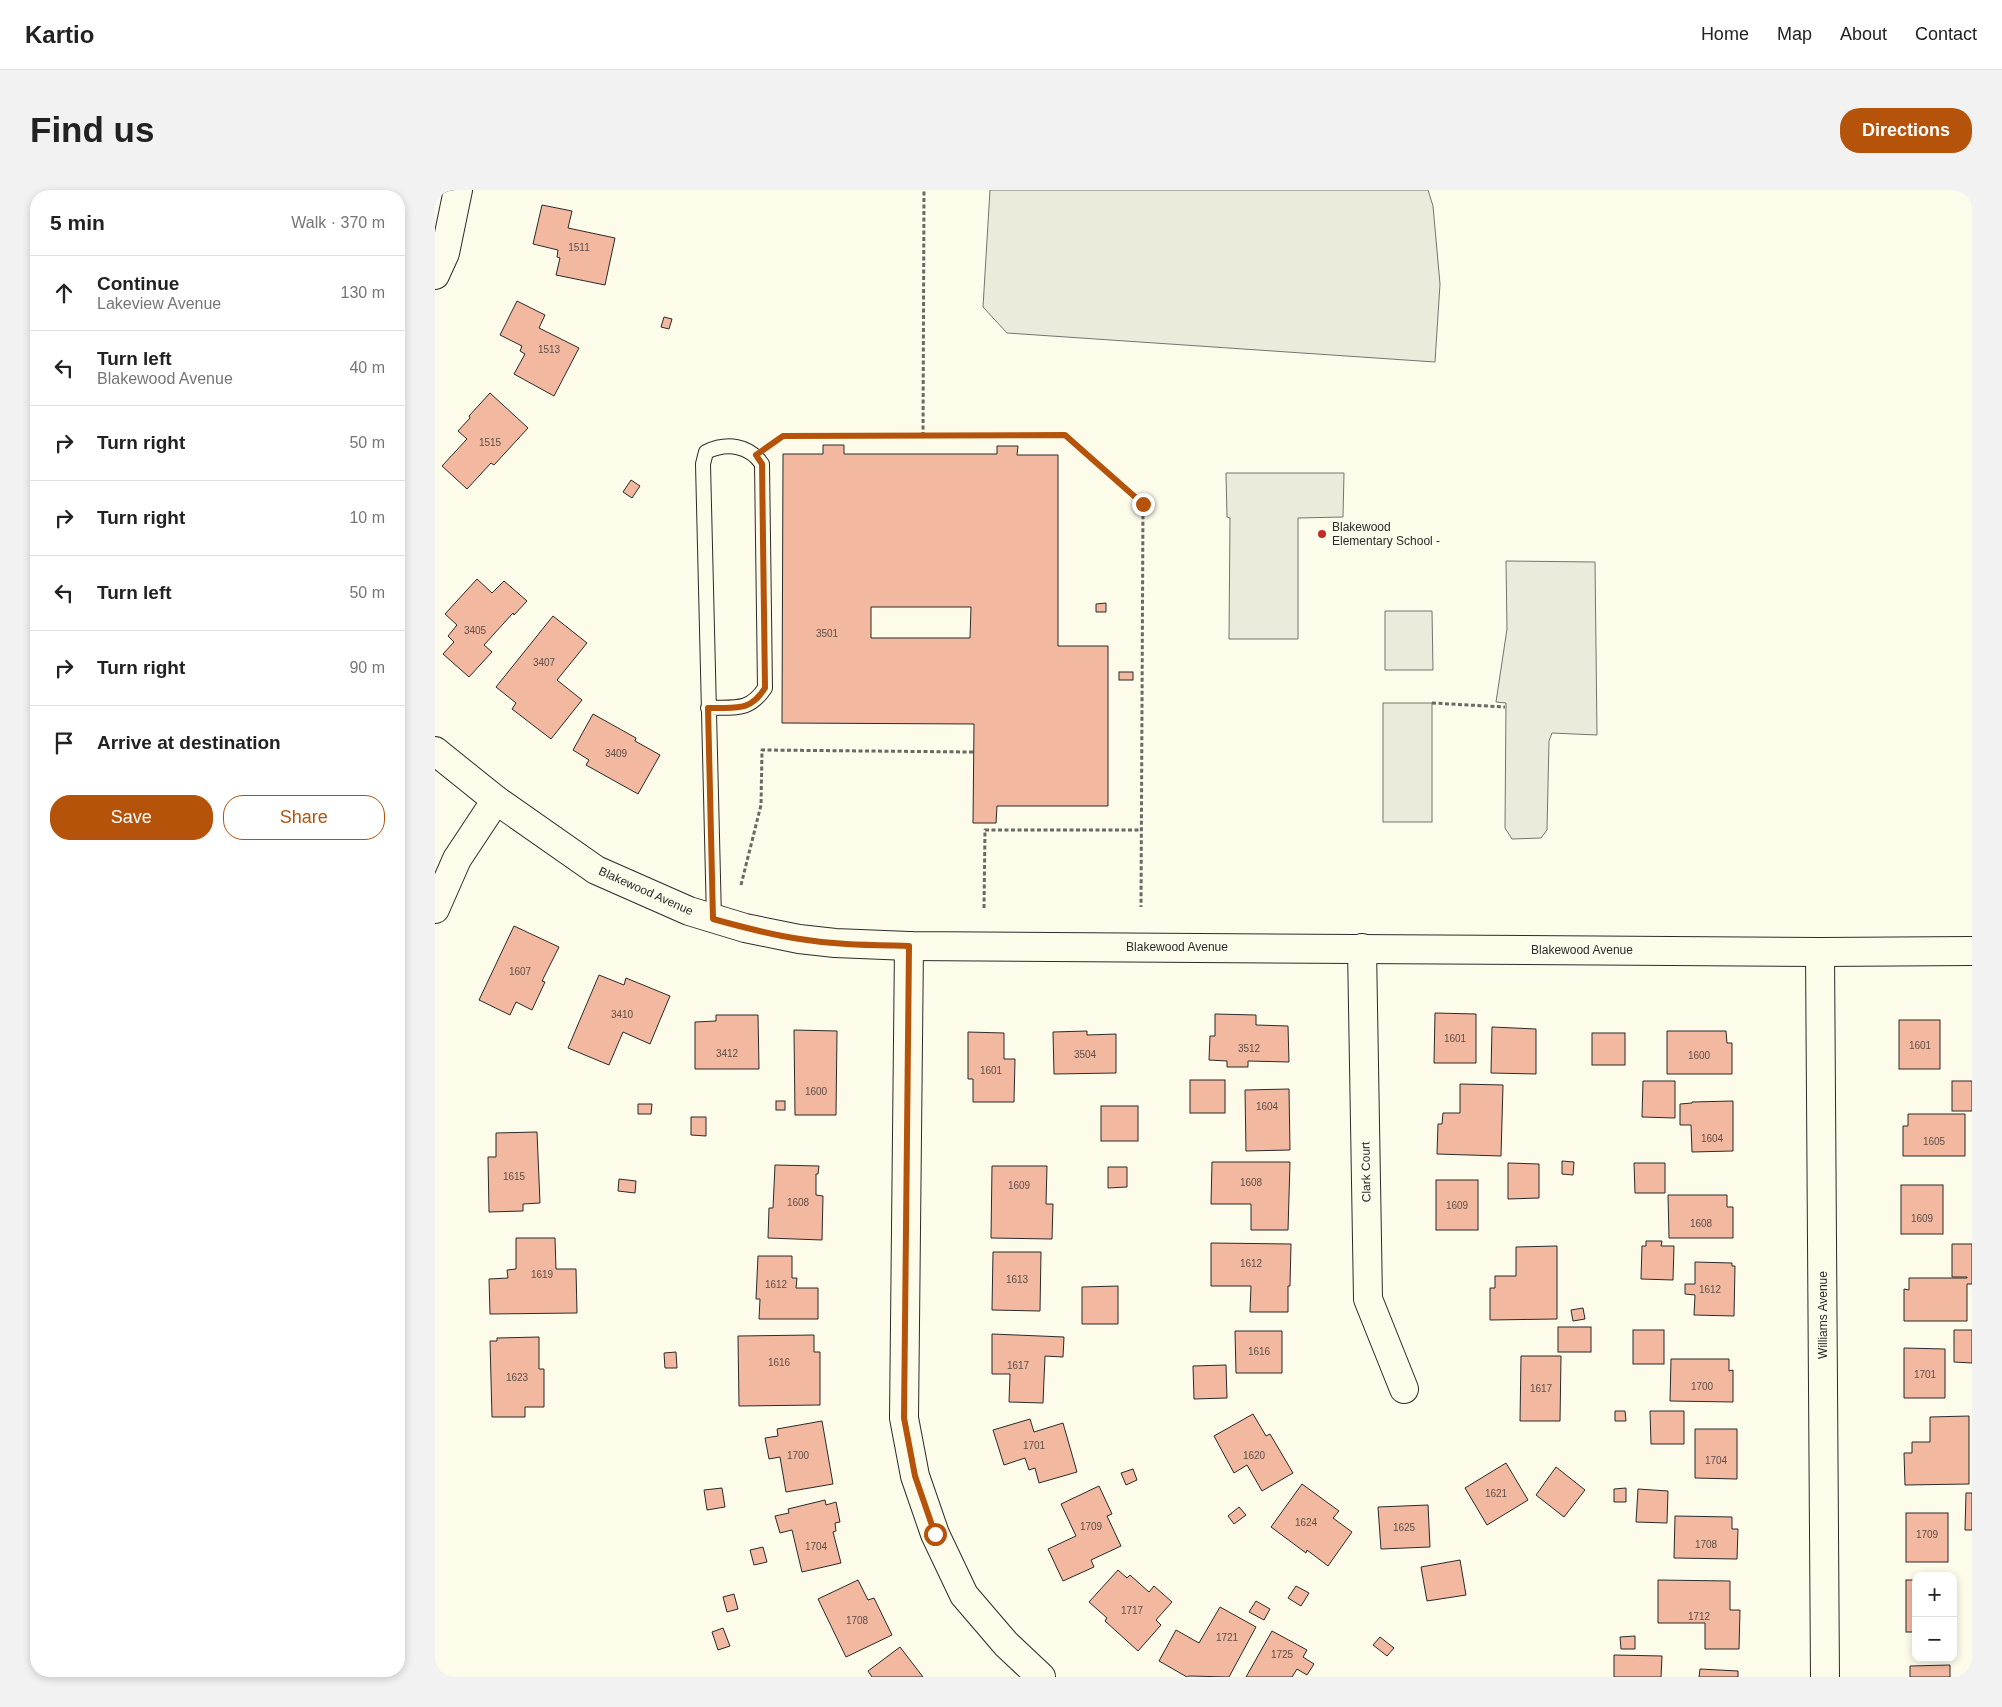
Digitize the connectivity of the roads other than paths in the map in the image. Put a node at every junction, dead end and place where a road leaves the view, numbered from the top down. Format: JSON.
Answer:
{"nodes":[{"id":1,"x":458,"y":190,"type":"edge"},
{"id":2,"x":435,"y":275,"type":"edge"},
{"id":3,"x":708,"y":708,"type":"junction"},
{"id":4,"x":435,"y":751,"type":"edge"},
{"id":5,"x":496,"y":800,"type":"junction"},
{"id":6,"x":435,"y":909,"type":"edge"},
{"id":7,"x":713,"y":919,"type":"junction"},
{"id":8,"x":909,"y":946,"type":"junction"},
{"id":9,"x":1362,"y":948,"type":"junction"},
{"id":10,"x":1972,"y":951,"type":"edge"},
{"id":11,"x":1820,"y":952,"type":"junction"},
{"id":12,"x":1404,"y":1389,"type":"dead end"},
{"id":13,"x":1041,"y":1677,"type":"edge"},
{"id":14,"x":1825,"y":1677,"type":"edge"}],
"edges":[{"from":1,"to":2,"type":"street"},
{"from":3,"to":3,"type":"lane"},
{"from":3,"to":7,"type":"lane"},
{"from":4,"to":5,"type":"street","name":"Blakewood Avenue"},
{"from":5,"to":6,"type":"street"},
{"from":5,"to":7,"type":"street","name":"Blakewood Avenue"},
{"from":7,"to":8,"type":"street","name":"Blakewood Avenue"},
{"from":8,"to":9,"type":"street","name":"Blakewood Avenue"},
{"from":8,"to":13,"type":"street"},
{"from":9,"to":11,"type":"street","name":"Blakewood Avenue"},
{"from":9,"to":12,"type":"street","name":"Clark Court"},
{"from":10,"to":11,"type":"street","name":"Blakewood Avenue"},
{"from":11,"to":14,"type":"street","name":"Williams Avenue"}]}
